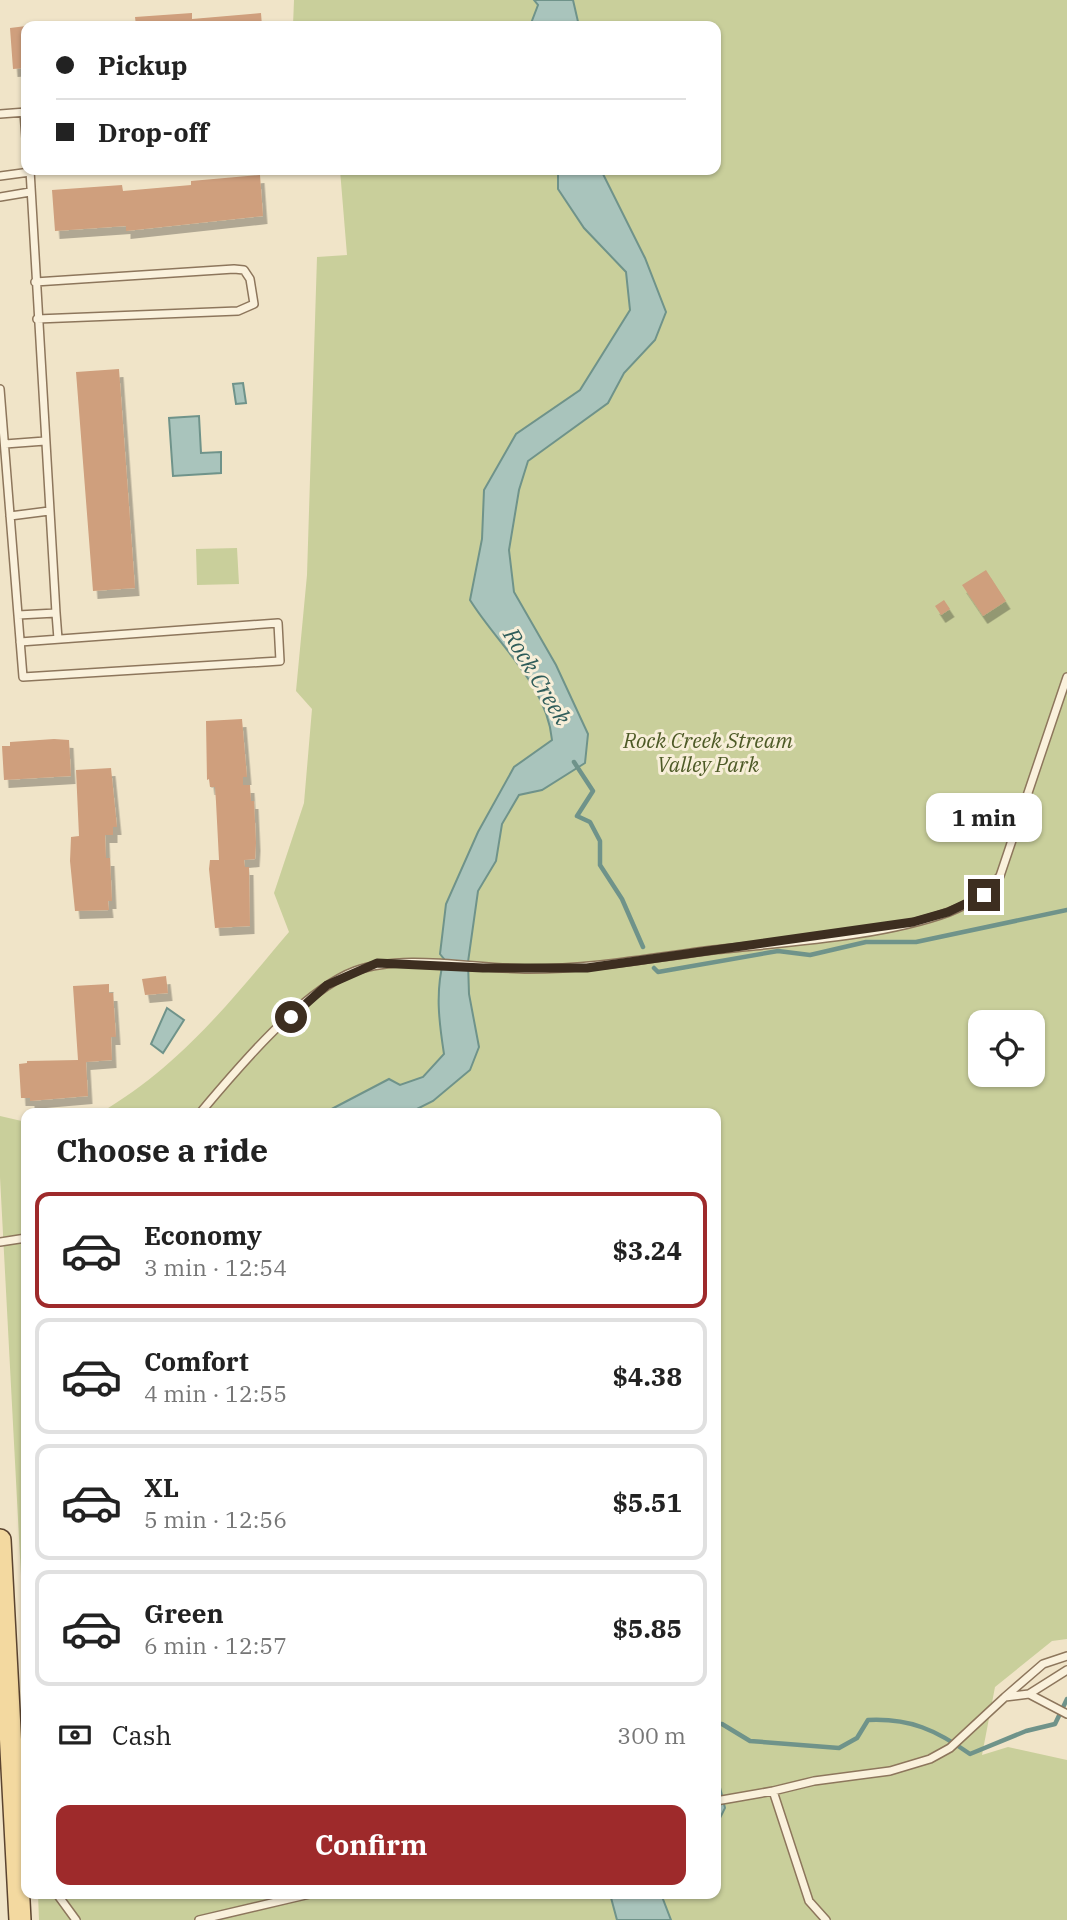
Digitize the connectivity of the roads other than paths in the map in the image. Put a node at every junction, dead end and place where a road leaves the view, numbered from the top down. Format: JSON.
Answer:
{"nodes":[{"id":1,"x":21,"y":112,"type":"edge"},
{"id":2,"x":0,"y":114,"type":"edge"},
{"id":3,"x":21,"y":172,"type":"edge"},
{"id":4,"x":30,"y":175,"type":"edge"},
{"id":5,"x":0,"y":176,"type":"edge"},
{"id":6,"x":30,"y":192,"type":"junction"},
{"id":7,"x":0,"y":197,"type":"edge"},
{"id":8,"x":35,"y":282,"type":"junction"},
{"id":9,"x":37,"y":319,"type":"junction"},
{"id":10,"x":0,"y":389,"type":"edge"},
{"id":11,"x":45,"y":441,"type":"junction"},
{"id":12,"x":5,"y":444,"type":"junction"},
{"id":13,"x":49,"y":511,"type":"junction"},
{"id":14,"x":10,"y":516,"type":"junction"},
{"id":15,"x":56,"y":613,"type":"junction"},
{"id":16,"x":18,"y":615,"type":"junction"},
{"id":17,"x":58,"y":639,"type":"junction"},
{"id":18,"x":20,"y":642,"type":"junction"},
{"id":19,"x":1067,"y":677,"type":"edge"},
{"id":20,"x":205,"y":1108,"type":"edge"},
{"id":21,"x":21,"y":1239,"type":"edge"},
{"id":22,"x":0,"y":1242,"type":"edge"},
{"id":23,"x":0,"y":1540,"type":"edge"},
{"id":24,"x":2,"y":1635,"type":"edge"},
{"id":25,"x":1067,"y":1656,"type":"edge"},
{"id":26,"x":1067,"y":1670,"type":"edge"},
{"id":27,"x":1029,"y":1694,"type":"junction"},
{"id":28,"x":1005,"y":1697,"type":"junction"},
{"id":29,"x":1067,"y":1714,"type":"edge"},
{"id":30,"x":773,"y":1791,"type":"junction"},
{"id":31,"x":721,"y":1800,"type":"edge"},
{"id":32,"x":21,"y":1866,"type":"edge"},
{"id":33,"x":21,"y":1899,"type":"edge"},
{"id":34,"x":61,"y":1899,"type":"edge"},
{"id":35,"x":289,"y":1899,"type":"edge"},
{"id":36,"x":20,"y":1920,"type":"edge"},
{"id":37,"x":76,"y":1920,"type":"edge"},
{"id":38,"x":199,"y":1920,"type":"edge"},
{"id":39,"x":827,"y":1920,"type":"edge"}],
"edges":[{"from":1,"to":2,"type":"lane"},
{"from":3,"to":5,"type":"lane"},
{"from":4,"to":6,"type":"lane"},
{"from":6,"to":7,"type":"lane"},
{"from":6,"to":8,"type":"lane"},
{"from":8,"to":9,"type":"lane"},
{"from":8,"to":9,"type":"lane"},
{"from":9,"to":11,"type":"lane"},
{"from":10,"to":12,"type":"lane"},
{"from":11,"to":12,"type":"lane"},
{"from":11,"to":13,"type":"lane"},
{"from":12,"to":14,"type":"lane"},
{"from":13,"to":14,"type":"lane"},
{"from":13,"to":15,"type":"lane"},
{"from":14,"to":16,"type":"lane"},
{"from":15,"to":16,"type":"lane"},
{"from":15,"to":17,"type":"lane"},
{"from":16,"to":18,"type":"lane"},
{"from":17,"to":18,"type":"lane"},
{"from":17,"to":18,"type":"lane"},
{"from":19,"to":20,"type":"lane"},
{"from":21,"to":22,"type":"lane"},
{"from":23,"to":24,"type":"main road"},
{"from":24,"to":32,"type":"main road"},
{"from":25,"to":28,"type":"lane"},
{"from":26,"to":27,"type":"lane"},
{"from":27,"to":28,"type":"lane"},
{"from":27,"to":29,"type":"lane"},
{"from":28,"to":30,"type":"lane"},
{"from":30,"to":31,"type":"lane"},
{"from":30,"to":39,"type":"lane"},
{"from":33,"to":36,"type":"main road"},
{"from":34,"to":37,"type":"lane"},
{"from":35,"to":38,"type":"lane"}]}
